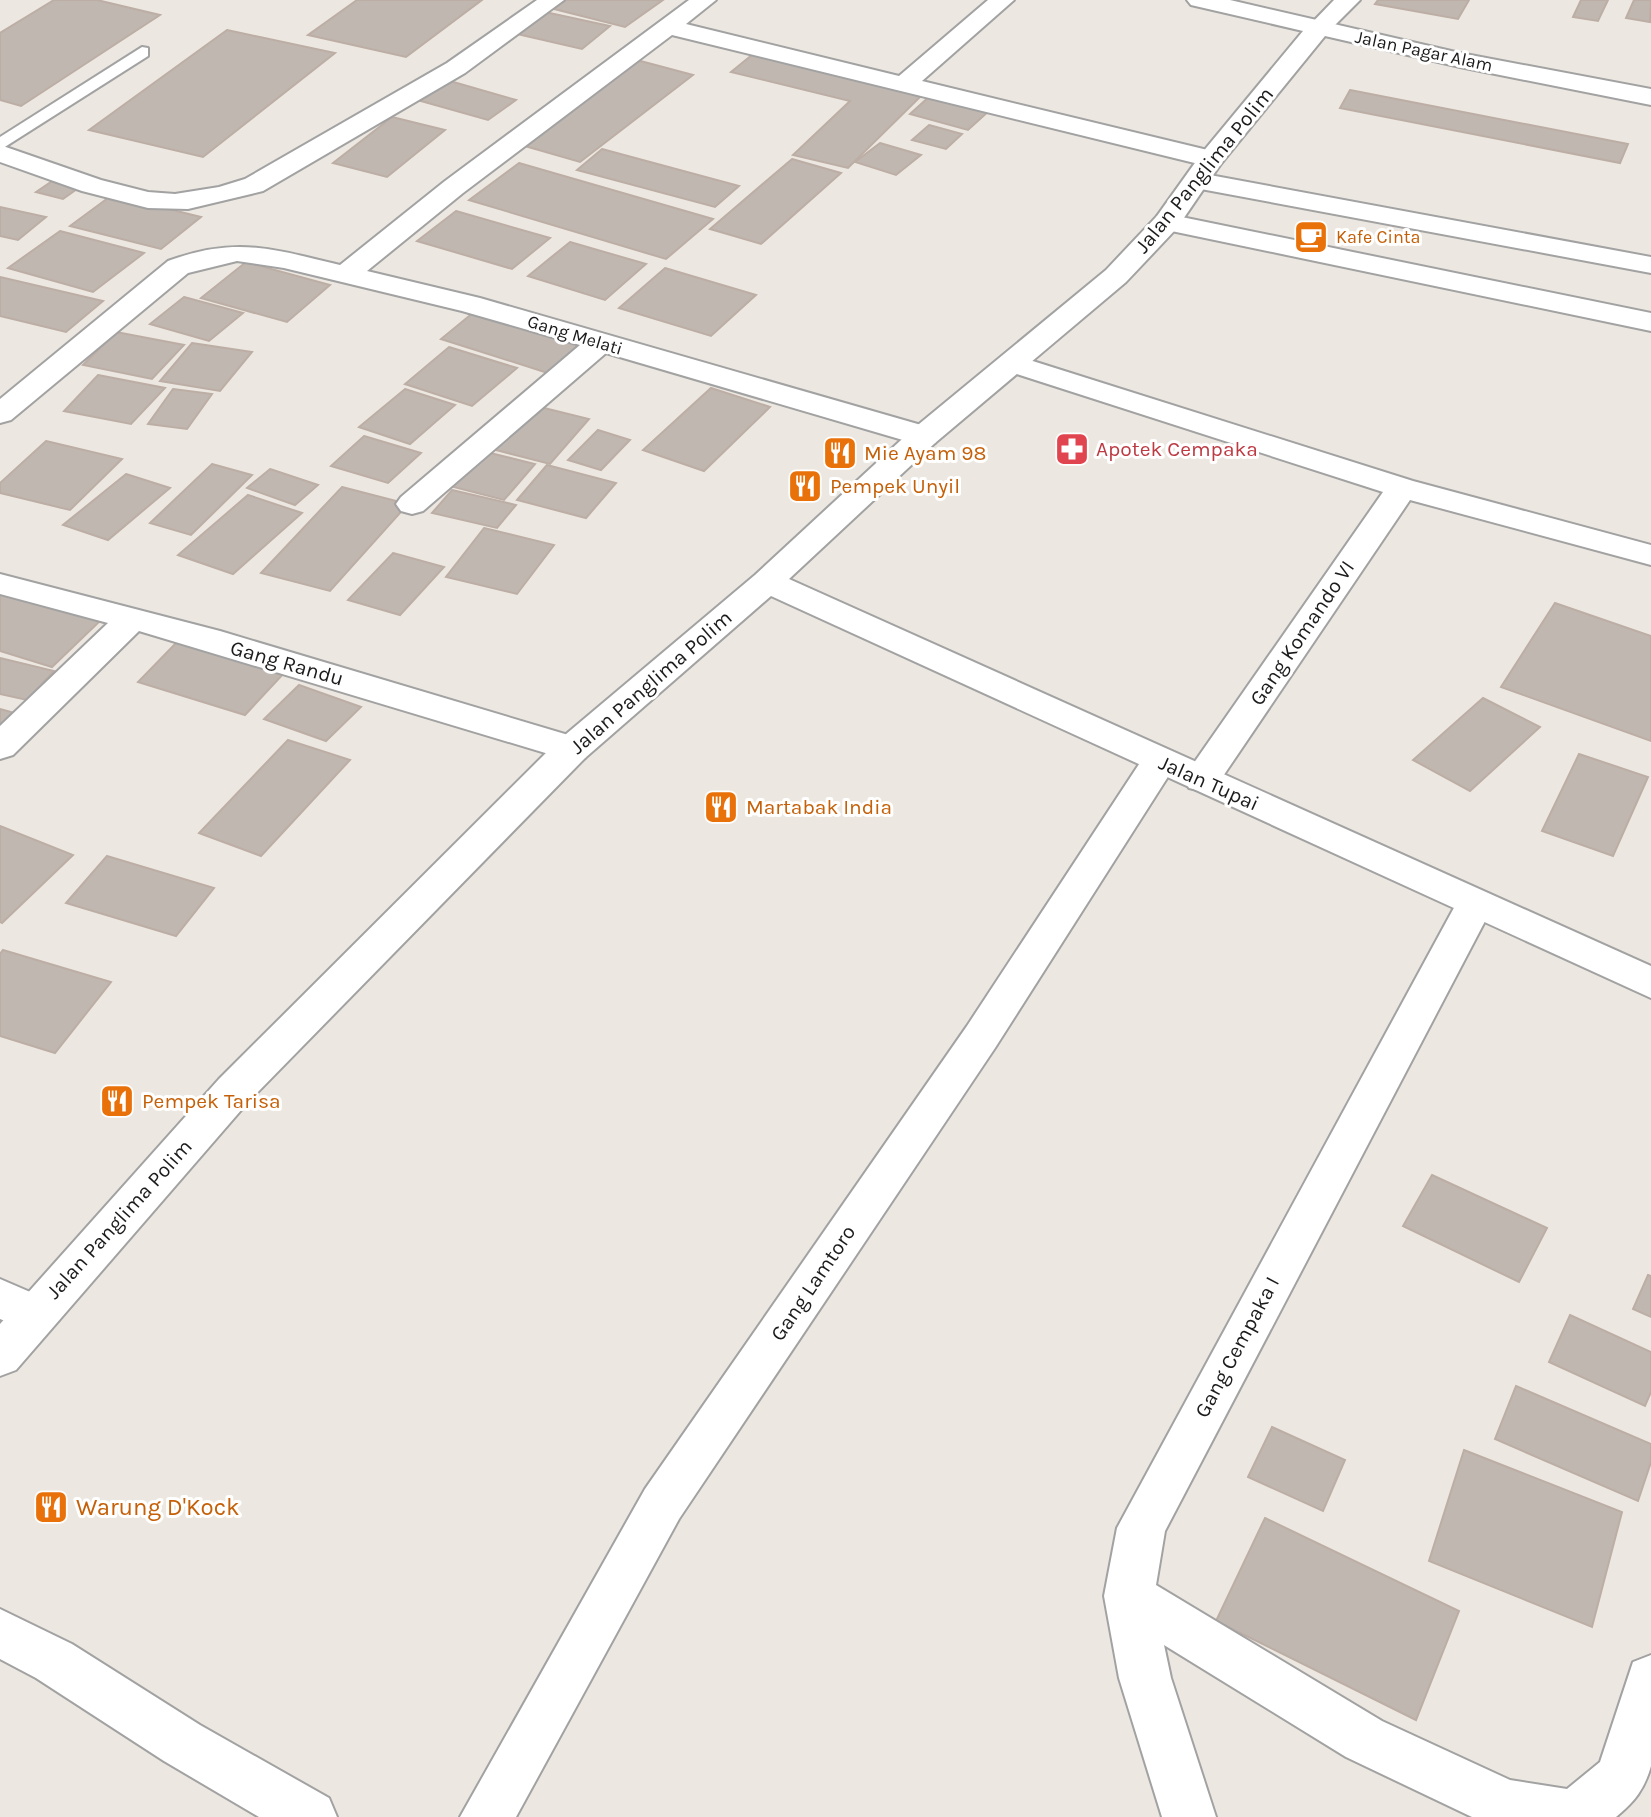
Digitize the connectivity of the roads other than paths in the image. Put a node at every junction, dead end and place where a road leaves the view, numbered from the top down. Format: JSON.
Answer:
{"nodes":[{"id":1,"x":552,"y":0,"type":"edge"},
{"id":2,"x":704,"y":0,"type":"edge"},
{"id":3,"x":1002,"y":0,"type":"edge"},
{"id":4,"x":1199,"y":0,"type":"edge"},
{"id":5,"x":1348,"y":0,"type":"edge"},
{"id":6,"x":667,"y":27,"type":"junction"},
{"id":7,"x":1318,"y":29,"type":"junction"},
{"id":8,"x":142,"y":51,"type":"dead end"},
{"id":9,"x":905,"y":83,"type":"junction"},
{"id":10,"x":1650,"y":95,"type":"edge"},
{"id":11,"x":0,"y":145,"type":"edge"},
{"id":12,"x":0,"y":153,"type":"edge"},
{"id":13,"x":1205,"y":170,"type":"junction"},
{"id":14,"x":1167,"y":222,"type":"junction"},
{"id":15,"x":1651,"y":265,"type":"edge"},
{"id":16,"x":345,"y":275,"type":"junction"},
{"id":17,"x":1651,"y":322,"type":"edge"},
{"id":18,"x":600,"y":343,"type":"junction"},
{"id":19,"x":1014,"y":364,"type":"junction"},
{"id":20,"x":0,"y":414,"type":"edge"},
{"id":21,"x":924,"y":436,"type":"junction"},
{"id":22,"x":1402,"y":488,"type":"junction"},
{"id":23,"x":411,"y":504,"type":"dead end"},
{"id":24,"x":1651,"y":555,"type":"edge"},
{"id":25,"x":767,"y":582,"type":"junction"},
{"id":26,"x":0,"y":584,"type":"edge"},
{"id":27,"x":132,"y":619,"type":"junction"},
{"id":28,"x":0,"y":747,"type":"edge"},
{"id":29,"x":572,"y":749,"type":"junction"},
{"id":30,"x":1160,"y":761,"type":"junction"},
{"id":31,"x":1202,"y":779,"type":"junction"},
{"id":32,"x":1475,"y":904,"type":"junction"},
{"id":33,"x":1651,"y":983,"type":"edge"},
{"id":34,"x":18,"y":1306,"type":"edge"},
{"id":35,"x":0,"y":1356,"type":"edge"},
{"id":36,"x":1129,"y":1595,"type":"junction"},
{"id":37,"x":0,"y":1633,"type":"edge"},
{"id":38,"x":1651,"y":1679,"type":"edge"},
{"id":39,"x":310,"y":1817,"type":"edge"},
{"id":40,"x":486,"y":1817,"type":"edge"},
{"id":41,"x":1189,"y":1817,"type":"edge"},
{"id":42,"x":1575,"y":1817,"type":"edge"}],
"edges":[{"from":1,"to":12,"type":"street"},
{"from":2,"to":6,"type":"street"},
{"from":3,"to":9,"type":"street"},
{"from":4,"to":7,"type":"street","name":"Jalan Pagar Alam"},
{"from":5,"to":7,"type":"street","name":"Jalan Panglima Polim"},
{"from":6,"to":9,"type":"street"},
{"from":6,"to":16,"type":"street"},
{"from":7,"to":10,"type":"street","name":"Jalan Pagar Alam"},
{"from":7,"to":13,"type":"street","name":"Jalan Panglima Polim"},
{"from":8,"to":11,"type":"lane"},
{"from":9,"to":13,"type":"street"},
{"from":13,"to":14,"type":"street","name":"Jalan Panglima Polim"},
{"from":13,"to":15,"type":"street"},
{"from":14,"to":17,"type":"street"},
{"from":14,"to":19,"type":"street","name":"Jalan Panglima Polim"},
{"from":16,"to":18,"type":"street","name":"Gang Melati"},
{"from":16,"to":20,"type":"street","name":"Gang Melati"},
{"from":18,"to":21,"type":"street","name":"Gang Melati"},
{"from":18,"to":23,"type":"street"},
{"from":19,"to":21,"type":"street","name":"Jalan Panglima Polim"},
{"from":19,"to":22,"type":"street"},
{"from":21,"to":25,"type":"street","name":"Jalan Panglima Polim"},
{"from":22,"to":24,"type":"street"},
{"from":22,"to":31,"type":"street","name":"Gang Komando VI"},
{"from":25,"to":29,"type":"street","name":"Jalan Panglima Polim"},
{"from":25,"to":30,"type":"street","name":"Jalan Tupai"},
{"from":26,"to":27,"type":"street","name":"Gang Randu"},
{"from":27,"to":28,"type":"street"},
{"from":27,"to":29,"type":"street","name":"Gang Randu"},
{"from":29,"to":34,"type":"street","name":"Jalan Panglima Polim"},
{"from":30,"to":31,"type":"street","name":"Jalan Tupai"},
{"from":30,"to":40,"type":"street","name":"Gang Lamtoro"},
{"from":31,"to":32,"type":"street","name":"Jalan Tupai"},
{"from":32,"to":33,"type":"street","name":"Jalan Tupai"},
{"from":32,"to":36,"type":"street","name":"Gang Cempaka I"},
{"from":34,"to":35,"type":"street","name":"Jalan Panglima Polim"},
{"from":36,"to":41,"type":"street","name":"Gang Cempaka I"},
{"from":36,"to":42,"type":"street"},
{"from":37,"to":39,"type":"street"},
{"from":38,"to":42,"type":"street"}]}
